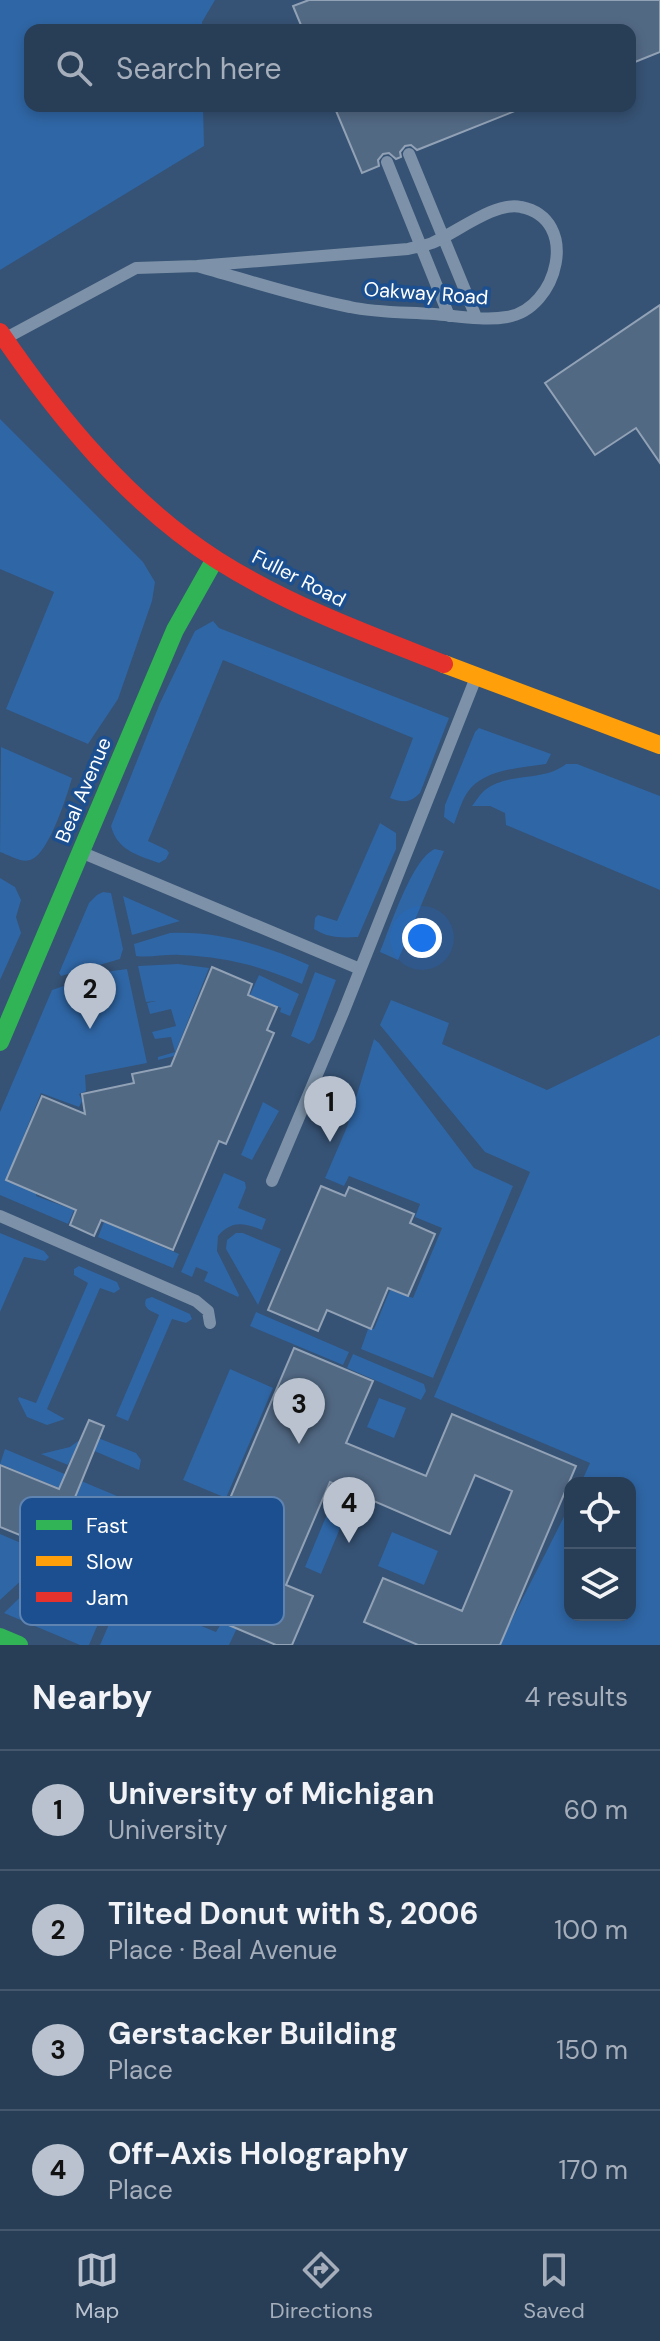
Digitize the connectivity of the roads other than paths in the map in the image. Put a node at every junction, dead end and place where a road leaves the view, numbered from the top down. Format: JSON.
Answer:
{"nodes":[{"id":1,"x":409,"y":154,"type":"dead end"},
{"id":2,"x":387,"y":162,"type":"dead end"},
{"id":3,"x":444,"y":237,"type":"junction"},
{"id":4,"x":422,"y":246,"type":"junction"},
{"id":5,"x":197,"y":266,"type":"junction"},
{"id":6,"x":449,"y":316,"type":"junction"},
{"id":7,"x":476,"y":317,"type":"junction"},
{"id":8,"x":1,"y":338,"type":"edge"},
{"id":9,"x":215,"y":559,"type":"junction"},
{"id":10,"x":477,"y":676,"type":"junction"},
{"id":11,"x":655,"y":739,"type":"edge"},
{"id":12,"x":80,"y":852,"type":"junction"},
{"id":13,"x":360,"y":969,"type":"junction"},
{"id":14,"x":0,"y":1042,"type":"edge"},
{"id":15,"x":272,"y":1181,"type":"dead end"},
{"id":16,"x":0,"y":1216,"type":"edge"},
{"id":17,"x":210,"y":1323,"type":"dead end"},
{"id":18,"x":0,"y":1637,"type":"edge"},
{"id":19,"x":19,"y":1645,"type":"edge"}],
"edges":[{"from":1,"to":3,"type":"lane"},
{"from":2,"to":4,"type":"lane"},
{"from":3,"to":4,"type":"lane","name":"Oakway Road"},
{"from":3,"to":7,"type":"lane"},
{"from":3,"to":7,"type":"lane","name":"Oakway Road"},
{"from":4,"to":5,"type":"lane","name":"Oakway Road"},
{"from":4,"to":6,"type":"lane"},
{"from":5,"to":6,"type":"lane","name":"Oakway Road"},
{"from":5,"to":8,"type":"lane","name":"Oakway Road"},
{"from":6,"to":7,"type":"lane","name":"Oakway Road"},
{"from":8,"to":9,"type":"main road","name":"Fuller Road"},
{"from":9,"to":10,"type":"main road","name":"Fuller Road"},
{"from":9,"to":12,"type":"main road","name":"Beal Avenue"},
{"from":10,"to":11,"type":"main road","name":"Fuller Road"},
{"from":10,"to":13,"type":"lane"},
{"from":12,"to":13,"type":"lane"},
{"from":12,"to":14,"type":"main road","name":"Beal Avenue"},
{"from":13,"to":15,"type":"lane"},
{"from":16,"to":17,"type":"lane"},
{"from":18,"to":19,"type":"main road"}]}
